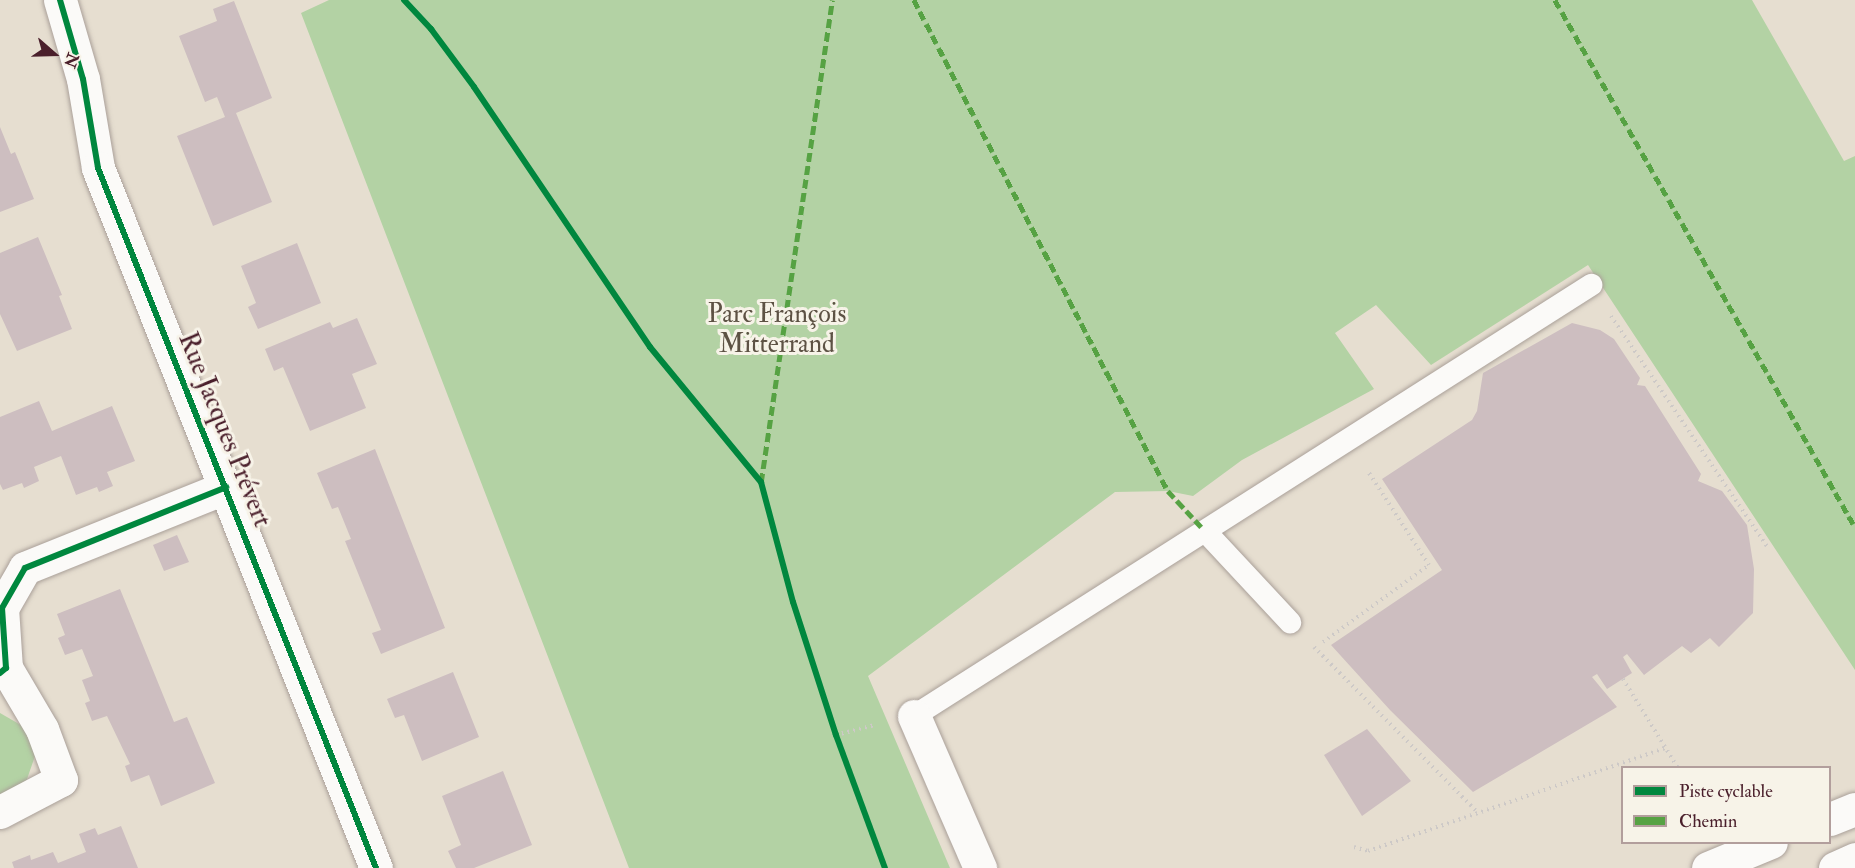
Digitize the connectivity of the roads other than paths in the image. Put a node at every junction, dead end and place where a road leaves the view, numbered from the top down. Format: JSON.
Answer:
{"nodes":[{"id":1,"x":60,"y":0,"type":"edge"},
{"id":2,"x":1590,"y":285,"type":"road end"},
{"id":3,"x":226,"y":487,"type":"junction"},
{"id":4,"x":1205,"y":531,"type":"junction"},
{"id":5,"x":1290,"y":622,"type":"road end"},
{"id":6,"x":3,"y":670,"type":"edge"},
{"id":7,"x":914,"y":716,"type":"joint"},
{"id":8,"x":1855,"y":809,"type":"edge"},
{"id":9,"x":0,"y":813,"type":"edge"},
{"id":10,"x":1831,"y":819,"type":"edge"},
{"id":11,"x":1768,"y":844,"type":"edge"},
{"id":12,"x":1855,"y":859,"type":"edge"},
{"id":13,"x":376,"y":868,"type":"edge"},
{"id":14,"x":980,"y":868,"type":"edge"},
{"id":15,"x":1708,"y":868,"type":"edge"},
{"id":16,"x":1835,"y":868,"type":"edge"}],
"edges":[{"from":1,"to":3,"type":"street","name":"Rue Jacques Prévert"},
{"from":2,"to":4,"type":"lane"},
{"from":3,"to":6,"type":"street"},
{"from":3,"to":13,"type":"street","name":"Rue Jacques Prévert"},
{"from":4,"to":5,"type":"lane"},
{"from":4,"to":7,"type":"lane"},
{"from":6,"to":9,"type":"street"},
{"from":7,"to":14,"type":"street"},
{"from":8,"to":10,"type":"street"},
{"from":11,"to":15,"type":"street"},
{"from":12,"to":16,"type":"street"}]}
